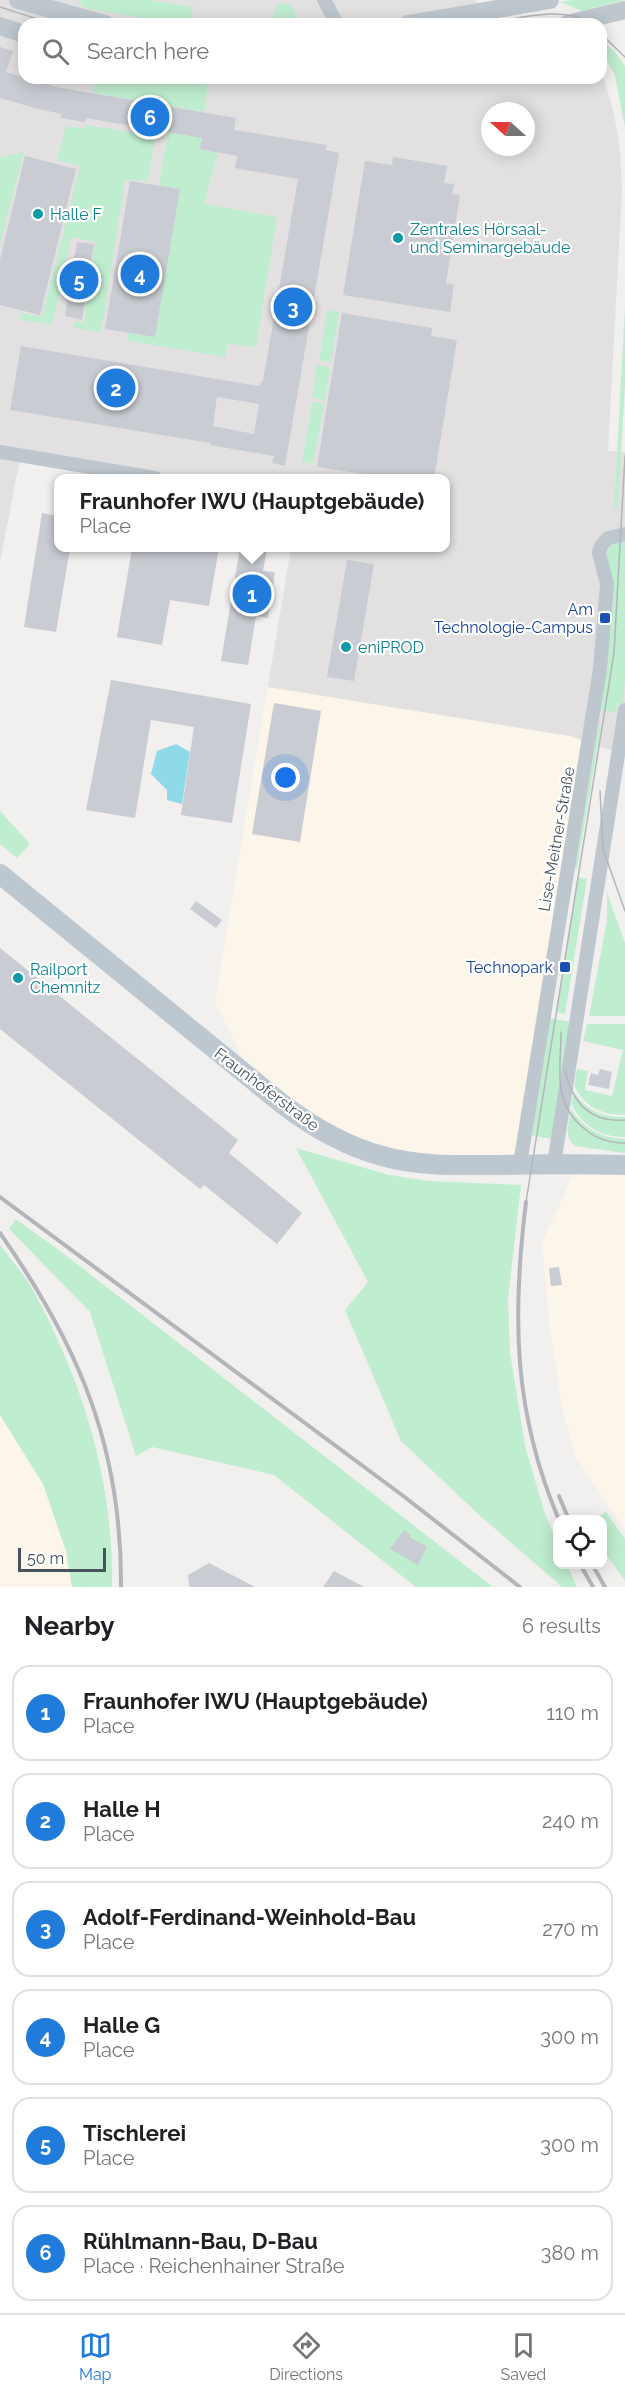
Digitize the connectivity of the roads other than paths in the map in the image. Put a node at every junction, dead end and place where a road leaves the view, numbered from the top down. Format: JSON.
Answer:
{"nodes":[{"id":1,"x":18,"y":0,"type":"edge"},
{"id":2,"x":324,"y":0,"type":"edge"},
{"id":3,"x":550,"y":0,"type":"edge"},
{"id":4,"x":489,"y":4,"type":"edge"},
{"id":5,"x":625,"y":10,"type":"edge"},
{"id":6,"x":83,"y":18,"type":"edge"},
{"id":7,"x":334,"y":18,"type":"edge"},
{"id":8,"x":432,"y":18,"type":"edge"},
{"id":9,"x":592,"y":18,"type":"edge"},
{"id":10,"x":0,"y":26,"type":"edge"},
{"id":11,"x":18,"y":32,"type":"edge"},
{"id":12,"x":0,"y":452,"type":"edge"},
{"id":13,"x":131,"y":474,"type":"edge"},
{"id":14,"x":625,"y":534,"type":"edge"},
{"id":15,"x":625,"y":710,"type":"edge"},
{"id":16,"x":621,"y":754,"type":"edge"},
{"id":17,"x":0,"y":874,"type":"edge"},
{"id":18,"x":520,"y":1164,"type":"junction"},
{"id":19,"x":554,"y":1164,"type":"junction"},
{"id":20,"x":625,"y":1165,"type":"edge"}],
"edges":[{"from":1,"to":6,"type":"street"},
{"from":2,"to":7,"type":"street"},
{"from":3,"to":4,"type":"street"},
{"from":4,"to":8,"type":"street"},
{"from":5,"to":9,"type":"street"},
{"from":10,"to":11,"type":"street"},
{"from":12,"to":13,"type":"street"},
{"from":14,"to":18,"type":"street","name":"Lise-Meitner-Straße"},
{"from":15,"to":16,"type":"street"},
{"from":16,"to":19,"type":"street"},
{"from":17,"to":18,"type":"main road","name":"Fraunhoferstraße"},
{"from":18,"to":19,"type":"main road","name":"Fraunhoferstraße"},
{"from":19,"to":20,"type":"main road","name":"Fraunhoferstraße"}]}
